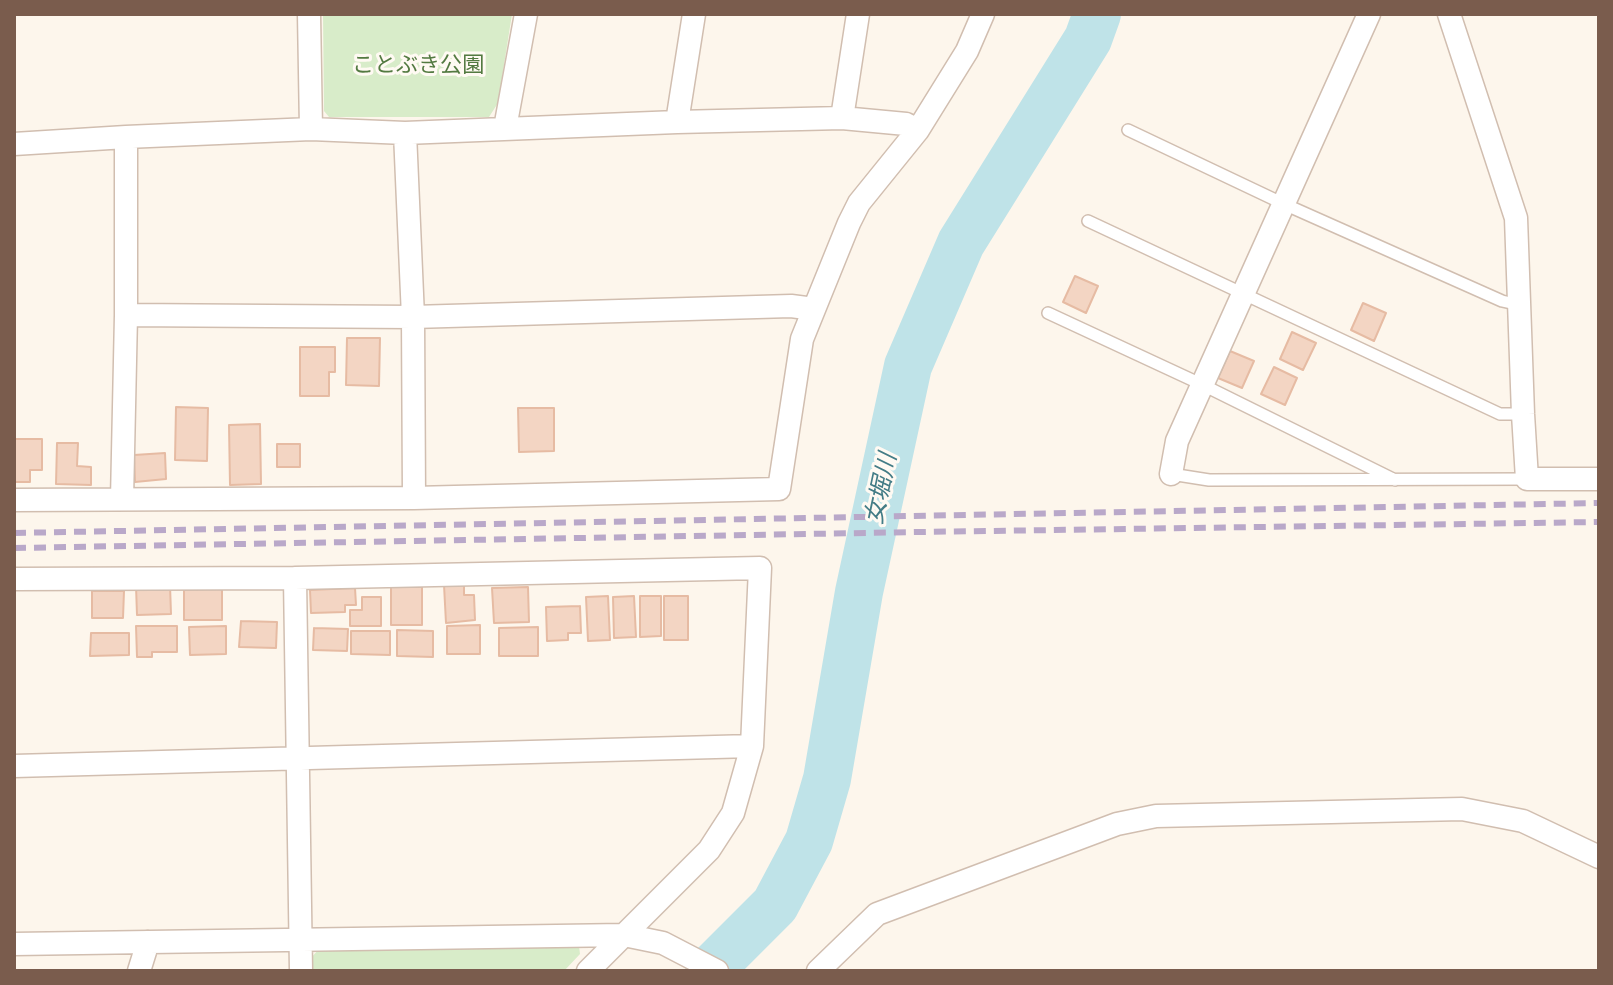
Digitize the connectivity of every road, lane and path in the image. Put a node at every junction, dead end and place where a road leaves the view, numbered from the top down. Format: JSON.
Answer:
{"nodes":[{"id":1,"x":309,"y":14,"type":"edge"},
{"id":2,"x":526,"y":14,"type":"edge"},
{"id":3,"x":694,"y":14,"type":"edge"},
{"id":4,"x":858,"y":14,"type":"edge"},
{"id":5,"x":983,"y":14,"type":"edge"},
{"id":6,"x":1369,"y":14,"type":"edge"},
{"id":7,"x":1449,"y":14,"type":"edge"},
{"id":8,"x":842,"y":118,"type":"junction"},
{"id":9,"x":677,"y":122,"type":"junction"},
{"id":10,"x":505,"y":128,"type":"junction"},
{"id":11,"x":311,"y":129,"type":"junction"},
{"id":12,"x":918,"y":130,"type":"junction"},
{"id":13,"x":1128,"y":130,"type":"dead end"},
{"id":14,"x":405,"y":133,"type":"junction"},
{"id":15,"x":126,"y":137,"type":"junction"},
{"id":16,"x":14,"y":144,"type":"edge"},
{"id":17,"x":1284,"y":204,"type":"junction"},
{"id":18,"x":1088,"y":221,"type":"dead end"},
{"id":19,"x":1243,"y":294,"type":"junction"},
{"id":20,"x":1520,"y":305,"type":"junction"},
{"id":21,"x":814,"y":309,"type":"junction"},
{"id":22,"x":1048,"y":313,"type":"dead end"},
{"id":23,"x":126,"y":315,"type":"junction"},
{"id":24,"x":413,"y":317,"type":"junction"},
{"id":25,"x":1203,"y":385,"type":"junction"},
{"id":26,"x":1523,"y":414,"type":"junction"},
{"id":27,"x":1171,"y":474,"type":"joint"},
{"id":28,"x":1527,"y":479,"type":"junction"},
{"id":29,"x":1599,"y":479,"type":"edge"},
{"id":30,"x":1395,"y":480,"type":"junction"},
{"id":31,"x":414,"y":498,"type":"junction"},
{"id":32,"x":122,"y":499,"type":"junction"},
{"id":33,"x":14,"y":500,"type":"edge"},
{"id":34,"x":295,"y":578,"type":"junction"},
{"id":35,"x":14,"y":579,"type":"edge"},
{"id":36,"x":752,"y":746,"type":"junction"},
{"id":37,"x":297,"y":757,"type":"junction"},
{"id":38,"x":14,"y":766,"type":"edge"},
{"id":39,"x":1599,"y":857,"type":"edge"},
{"id":40,"x":624,"y":935,"type":"junction"},
{"id":41,"x":300,"y":939,"type":"junction"},
{"id":42,"x":148,"y":942,"type":"junction"},
{"id":43,"x":14,"y":944,"type":"edge"},
{"id":44,"x":139,"y":971,"type":"edge"},
{"id":45,"x":301,"y":971,"type":"edge"},
{"id":46,"x":588,"y":971,"type":"edge"},
{"id":47,"x":717,"y":971,"type":"edge"},
{"id":48,"x":818,"y":971,"type":"edge"}],
"edges":[{"from":1,"to":11,"type":"street"},
{"from":2,"to":10,"type":"street"},
{"from":3,"to":9,"type":"street"},
{"from":4,"to":8,"type":"street"},
{"from":5,"to":12,"type":"street"},
{"from":6,"to":17,"type":"street"},
{"from":7,"to":20,"type":"street"},
{"from":8,"to":9,"type":"street"},
{"from":8,"to":12,"type":"street"},
{"from":9,"to":10,"type":"street"},
{"from":10,"to":14,"type":"street"},
{"from":11,"to":14,"type":"street"},
{"from":11,"to":15,"type":"street"},
{"from":12,"to":21,"type":"street"},
{"from":13,"to":17,"type":"lane"},
{"from":14,"to":24,"type":"street"},
{"from":15,"to":16,"type":"street"},
{"from":15,"to":23,"type":"street"},
{"from":17,"to":19,"type":"street"},
{"from":17,"to":20,"type":"lane"},
{"from":18,"to":19,"type":"lane"},
{"from":19,"to":25,"type":"street"},
{"from":19,"to":26,"type":"lane"},
{"from":20,"to":26,"type":"street"},
{"from":21,"to":24,"type":"street"},
{"from":21,"to":31,"type":"street"},
{"from":22,"to":25,"type":"lane"},
{"from":23,"to":24,"type":"street"},
{"from":23,"to":32,"type":"street"},
{"from":24,"to":31,"type":"street"},
{"from":25,"to":27,"type":"street"},
{"from":25,"to":30,"type":"lane"},
{"from":26,"to":28,"type":"street"},
{"from":27,"to":30,"type":"lane"},
{"from":28,"to":29,"type":"street"},
{"from":28,"to":30,"type":"lane"},
{"from":31,"to":32,"type":"street"},
{"from":32,"to":33,"type":"street"},
{"from":34,"to":35,"type":"street"},
{"from":34,"to":36,"type":"street"},
{"from":34,"to":37,"type":"street"},
{"from":36,"to":37,"type":"street"},
{"from":36,"to":40,"type":"street"},
{"from":37,"to":38,"type":"street"},
{"from":37,"to":41,"type":"street"},
{"from":39,"to":48,"type":"street"},
{"from":40,"to":41,"type":"street"},
{"from":40,"to":46,"type":"street"},
{"from":40,"to":47,"type":"street"},
{"from":41,"to":42,"type":"street"},
{"from":41,"to":45,"type":"street"},
{"from":42,"to":43,"type":"street"},
{"from":42,"to":44,"type":"street"}]}
